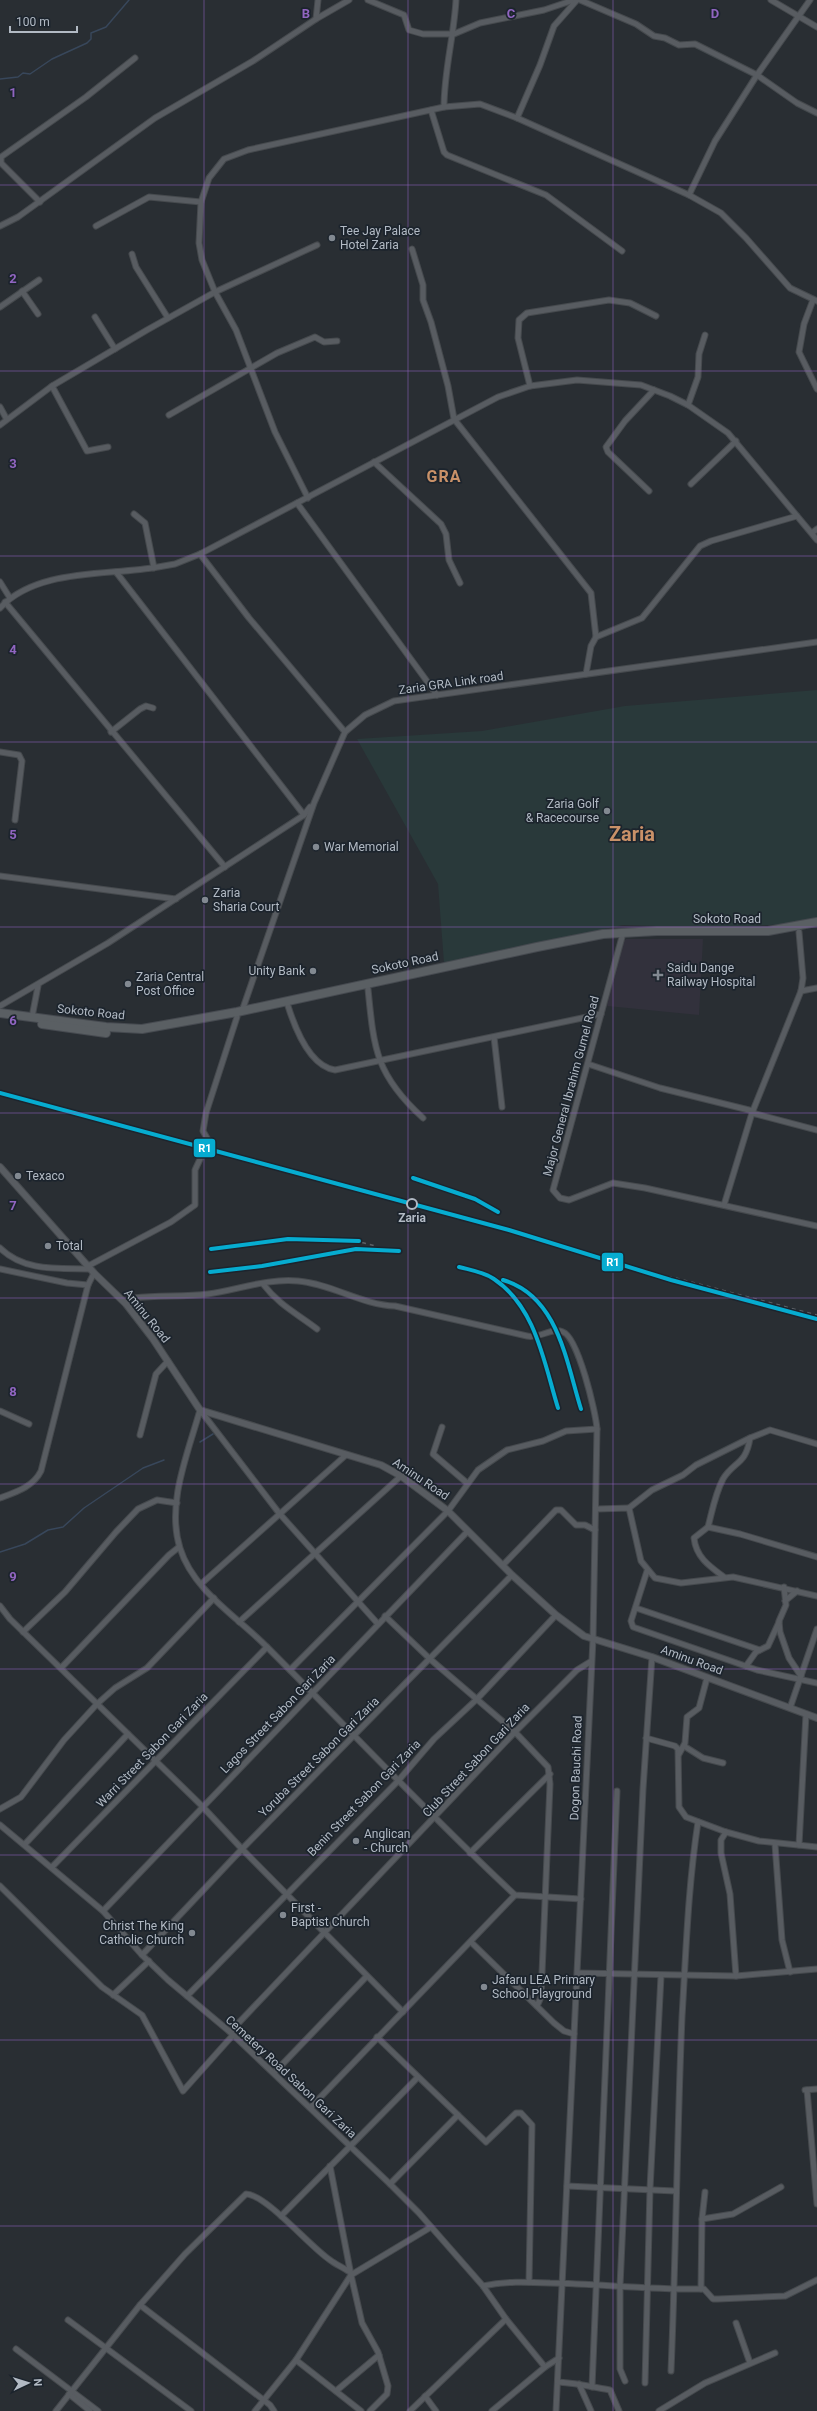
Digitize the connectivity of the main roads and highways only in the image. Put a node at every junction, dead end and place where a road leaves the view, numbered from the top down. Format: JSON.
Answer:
{"nodes":[{"id":1,"x":817,"y":922,"type":"edge"},
{"id":2,"x":817,"y":927,"type":"edge"},
{"id":3,"x":0,"y":1013,"type":"edge"},
{"id":4,"x":240,"y":1014,"type":"junction"},
{"id":5,"x":0,"y":1018,"type":"edge"}],
"edges":[{"from":1,"to":4,"type":"main road","name":"Sokoto Road"},
{"from":2,"to":4,"type":"main road","name":"Sokoto Road"},
{"from":3,"to":4,"type":"main road","name":"Sokoto Road"},
{"from":4,"to":5,"type":"main road","name":"Sokoto Road"}]}
